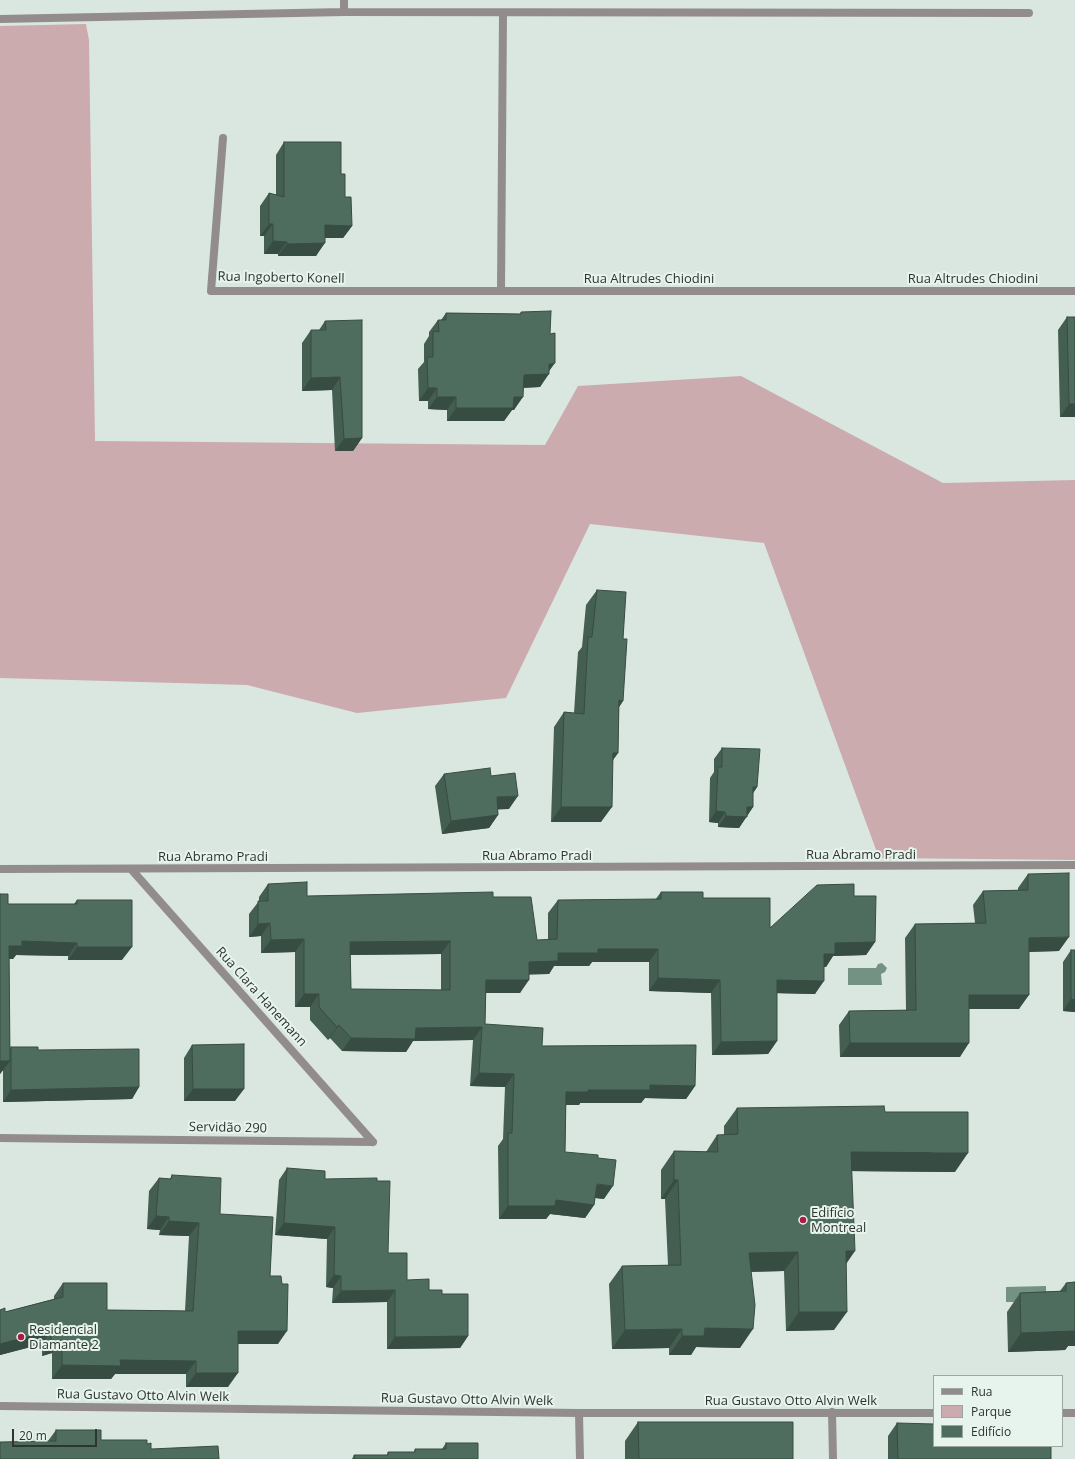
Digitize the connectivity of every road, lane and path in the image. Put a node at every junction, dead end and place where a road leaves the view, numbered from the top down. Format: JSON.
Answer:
{"nodes":[{"id":1,"x":344,"y":0,"type":"edge"},
{"id":2,"x":344,"y":12,"type":"junction"},
{"id":3,"x":503,"y":13,"type":"junction"},
{"id":4,"x":1029,"y":13,"type":"dead end"},
{"id":5,"x":0,"y":19,"type":"edge"},
{"id":6,"x":223,"y":138,"type":"dead end"},
{"id":7,"x":1075,"y":291,"type":"edge"},
{"id":8,"x":501,"y":292,"type":"junction"},
{"id":9,"x":1075,"y":865,"type":"edge"},
{"id":10,"x":0,"y":869,"type":"edge"},
{"id":11,"x":131,"y":869,"type":"junction"},
{"id":12,"x":0,"y":1138,"type":"edge"},
{"id":13,"x":373,"y":1142,"type":"joint"},
{"id":14,"x":0,"y":1406,"type":"edge"},
{"id":15,"x":832,"y":1412,"type":"junction"},
{"id":16,"x":579,"y":1413,"type":"junction"},
{"id":17,"x":933,"y":1413,"type":"edge"},
{"id":18,"x":1063,"y":1413,"type":"edge"},
{"id":19,"x":1075,"y":1413,"type":"edge"},
{"id":20,"x":580,"y":1459,"type":"edge"},
{"id":21,"x":833,"y":1459,"type":"edge"}],
"edges":[{"from":1,"to":2,"type":"street"},
{"from":2,"to":3,"type":"street"},
{"from":2,"to":5,"type":"street"},
{"from":3,"to":4,"type":"street"},
{"from":3,"to":8,"type":"street"},
{"from":6,"to":8,"type":"street","name":"Rua Ingoberto Konell"},
{"from":7,"to":8,"type":"street","name":"Rua Altrudes Chiodini"},
{"from":9,"to":11,"type":"street","name":"Rua Abramo Pradi"},
{"from":10,"to":11,"type":"street","name":"Rua Abramo Pradi"},
{"from":11,"to":13,"type":"street","name":"Rua Clara Hanemann"},
{"from":12,"to":13,"type":"street","name":"Servidão 290"},
{"from":14,"to":16,"type":"street","name":"Rua Gustavo Otto Alvin Welk"},
{"from":15,"to":16,"type":"street","name":"Rua Gustavo Otto Alvin Welk"},
{"from":15,"to":17,"type":"street","name":"Rua Gustavo Otto Alvin Welk"},
{"from":15,"to":21,"type":"street"},
{"from":16,"to":20,"type":"street"},
{"from":18,"to":19,"type":"street"}]}
